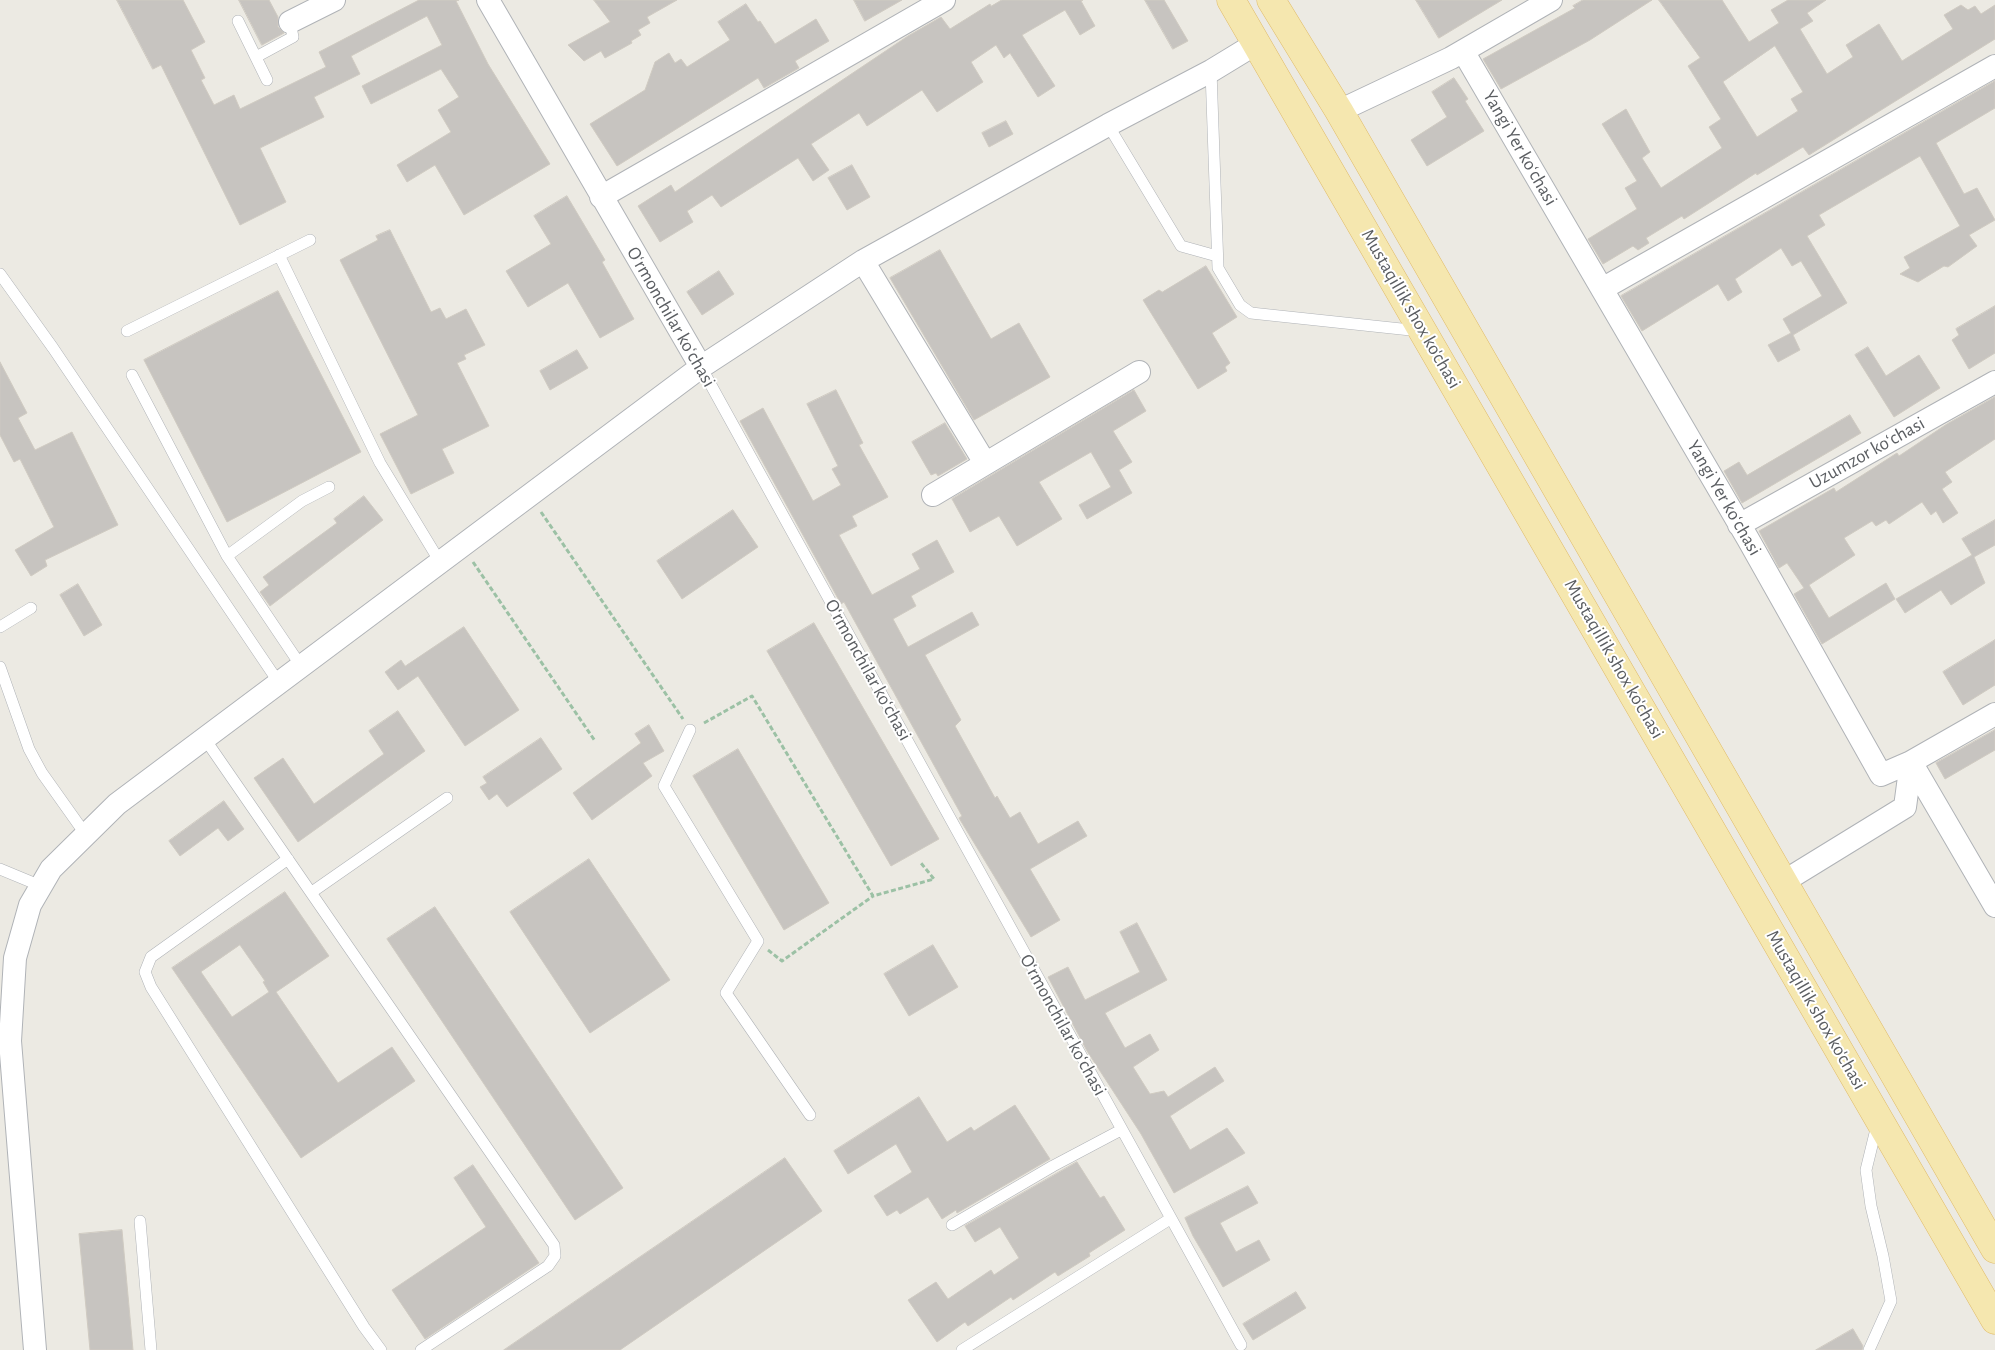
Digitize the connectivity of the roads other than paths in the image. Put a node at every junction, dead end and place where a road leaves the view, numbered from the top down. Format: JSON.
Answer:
{"nodes":[{"id":1,"x":334,"y":0,"type":"edge"},
{"id":2,"x":488,"y":0,"type":"edge"},
{"id":3,"x":944,"y":0,"type":"edge"},
{"id":4,"x":1231,"y":0,"type":"edge"},
{"id":5,"x":1271,"y":0,"type":"edge"},
{"id":6,"x":1550,"y":0,"type":"edge"},
{"id":7,"x":238,"y":21,"type":"dead end"},
{"id":8,"x":290,"y":22,"type":"joint"},
{"id":9,"x":1257,"y":43,"type":"junction"},
{"id":10,"x":1463,"y":51,"type":"junction"},
{"id":11,"x":256,"y":57,"type":"junction"},
{"id":12,"x":1995,"y":66,"type":"edge"},
{"id":13,"x":1211,"y":72,"type":"junction"},
{"id":14,"x":267,"y":80,"type":"dead end"},
{"id":15,"x":1339,"y":111,"type":"junction"},
{"id":16,"x":1108,"y":125,"type":"junction"},
{"id":17,"x":601,"y":197,"type":"junction"},
{"id":18,"x":310,"y":240,"type":"dead end"},
{"id":19,"x":279,"y":255,"type":"junction"},
{"id":20,"x":1217,"y":256,"type":"junction"},
{"id":21,"x":862,"y":261,"type":"junction"},
{"id":22,"x":0,"y":274,"type":"edge"},
{"id":23,"x":1602,"y":289,"type":"junction"},
{"id":24,"x":128,"y":331,"type":"dead end"},
{"id":25,"x":1424,"y":331,"type":"junction"},
{"id":26,"x":701,"y":367,"type":"junction"},
{"id":27,"x":1139,"y":372,"type":"dead end"},
{"id":28,"x":132,"y":375,"type":"dead end"},
{"id":29,"x":1995,"y":382,"type":"edge"},
{"id":30,"x":985,"y":463,"type":"junction"},
{"id":31,"x":329,"y":487,"type":"dead end"},
{"id":32,"x":933,"y":495,"type":"dead end"},
{"id":33,"x":1740,"y":525,"type":"junction"},
{"id":34,"x":227,"y":556,"type":"junction"},
{"id":35,"x":440,"y":562,"type":"junction"},
{"id":36,"x":1610,"y":581,"type":"junction"},
{"id":37,"x":1578,"y":598,"type":"junction"},
{"id":38,"x":30,"y":608,"type":"dead end"},
{"id":39,"x":0,"y":627,"type":"edge"},
{"id":40,"x":0,"y":666,"type":"edge"},
{"id":41,"x":301,"y":666,"type":"junction"},
{"id":42,"x":279,"y":683,"type":"junction"},
{"id":43,"x":1995,"y":714,"type":"edge"},
{"id":44,"x":690,"y":730,"type":"road end"},
{"id":45,"x":205,"y":739,"type":"junction"},
{"id":46,"x":1911,"y":762,"type":"junction"},
{"id":47,"x":447,"y":798,"type":"dead end"},
{"id":48,"x":86,"y":835,"type":"junction"},
{"id":49,"x":288,"y":859,"type":"junction"},
{"id":50,"x":0,"y":869,"type":"edge"},
{"id":51,"x":1783,"y":882,"type":"junction"},
{"id":52,"x":41,"y":886,"type":"junction"},
{"id":53,"x":312,"y":892,"type":"junction"},
{"id":54,"x":1995,"y":906,"type":"edge"},
{"id":55,"x":810,"y":1115,"type":"dead end"},
{"id":56,"x":1879,"y":1118,"type":"junction"},
{"id":57,"x":1121,"y":1130,"type":"junction"},
{"id":58,"x":1170,"y":1219,"type":"junction"},
{"id":59,"x":140,"y":1221,"type":"dead end"},
{"id":60,"x":952,"y":1225,"type":"dead end"},
{"id":61,"x":1995,"y":1248,"type":"edge"},
{"id":62,"x":1995,"y":1320,"type":"edge"},
{"id":63,"x":1241,"y":1345,"type":"dead end"},
{"id":64,"x":35,"y":1350,"type":"edge"},
{"id":65,"x":151,"y":1350,"type":"edge"},
{"id":66,"x":381,"y":1350,"type":"edge"},
{"id":67,"x":421,"y":1350,"type":"edge"},
{"id":68,"x":962,"y":1350,"type":"edge"},
{"id":69,"x":1869,"y":1350,"type":"edge"}],
"edges":[{"from":1,"to":8,"type":"street"},
{"from":2,"to":17,"type":"street","name":"Oʻrmonchilar koʻchasi"},
{"from":3,"to":17,"type":"street"},
{"from":4,"to":9,"type":"main road","name":"Mustaqillik shox ko'chasi"},
{"from":5,"to":15,"type":"main road","name":"Mustaqillik shox ko'chasi"},
{"from":6,"to":10,"type":"street"},
{"from":7,"to":11,"type":"lane"},
{"from":8,"to":11,"type":"lane"},
{"from":9,"to":13,"type":"street"},
{"from":9,"to":25,"type":"main road","name":"Mustaqillik shox ko'chasi"},
{"from":10,"to":15,"type":"street"},
{"from":10,"to":23,"type":"street","name":"Yangi Yer koʻchasi"},
{"from":11,"to":14,"type":"lane"},
{"from":12,"to":23,"type":"street"},
{"from":13,"to":16,"type":"street"},
{"from":13,"to":20,"type":"lane"},
{"from":15,"to":36,"type":"main road","name":"Mustaqillik shox ko'chasi"},
{"from":16,"to":20,"type":"lane"},
{"from":16,"to":21,"type":"street"},
{"from":17,"to":26,"type":"street","name":"Oʻrmonchilar koʻchasi"},
{"from":18,"to":19,"type":"lane"},
{"from":19,"to":24,"type":"lane"},
{"from":19,"to":35,"type":"lane"},
{"from":20,"to":25,"type":"lane"},
{"from":21,"to":26,"type":"street"},
{"from":21,"to":30,"type":"street"},
{"from":22,"to":42,"type":"lane"},
{"from":23,"to":33,"type":"street","name":"Yangi Yer koʻchasi"},
{"from":25,"to":37,"type":"main road","name":"Mustaqillik shox ko'chasi"},
{"from":26,"to":35,"type":"street"},
{"from":26,"to":57,"type":"lane","name":"Oʻrmonchilar koʻchasi"},
{"from":27,"to":30,"type":"street"},
{"from":28,"to":34,"type":"lane"},
{"from":29,"to":33,"type":"street","name":"Uzumzor koʻchasi"},
{"from":30,"to":32,"type":"street"},
{"from":31,"to":34,"type":"lane"},
{"from":33,"to":46,"type":"street","name":"Yangi Yer koʻchasi"},
{"from":34,"to":41,"type":"lane"},
{"from":35,"to":41,"type":"street"},
{"from":36,"to":37,"type":"main road"},
{"from":36,"to":51,"type":"main road","name":"Mustaqillik shox ko'chasi"},
{"from":37,"to":56,"type":"main road","name":"Mustaqillik shox ko'chasi"},
{"from":38,"to":39,"type":"lane"},
{"from":40,"to":48,"type":"lane"},
{"from":41,"to":42,"type":"street"},
{"from":42,"to":45,"type":"street"},
{"from":43,"to":46,"type":"street"},
{"from":44,"to":55,"type":"lane"},
{"from":45,"to":48,"type":"street"},
{"from":45,"to":49,"type":"lane"},
{"from":46,"to":51,"type":"street"},
{"from":46,"to":54,"type":"street"},
{"from":47,"to":53,"type":"lane"},
{"from":48,"to":52,"type":"street"},
{"from":49,"to":53,"type":"lane"},
{"from":49,"to":66,"type":"lane"},
{"from":50,"to":52,"type":"lane"},
{"from":51,"to":61,"type":"main road","name":"Mustaqillik shox ko'chasi"},
{"from":52,"to":64,"type":"street"},
{"from":53,"to":67,"type":"lane"},
{"from":56,"to":62,"type":"main road","name":"Mustaqillik shox ko'chasi"},
{"from":56,"to":69,"type":"lane"},
{"from":57,"to":58,"type":"lane","name":"Oʻrmonchilar koʻchasi"},
{"from":57,"to":60,"type":"lane"},
{"from":58,"to":63,"type":"lane","name":"Oʻrmonchilar koʻchasi"},
{"from":58,"to":68,"type":"lane"},
{"from":59,"to":65,"type":"lane"}]}
